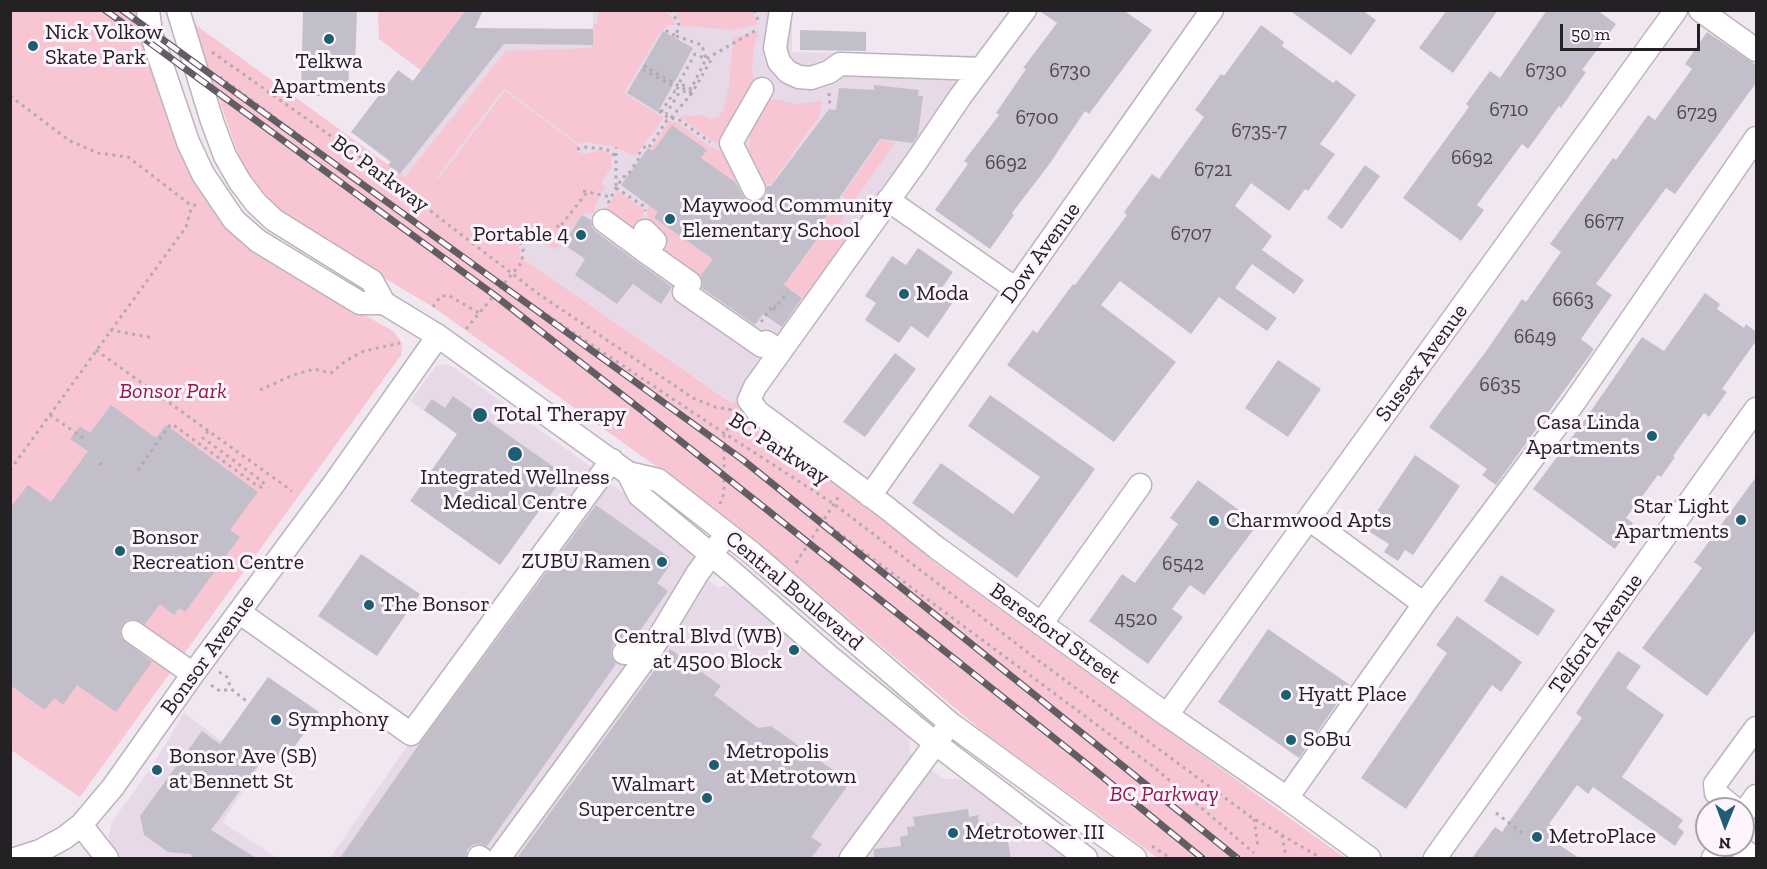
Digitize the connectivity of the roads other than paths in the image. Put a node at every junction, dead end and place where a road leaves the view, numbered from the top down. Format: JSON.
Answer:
{"nodes":[{"id":1,"x":148,"y":10,"type":"edge"},
{"id":2,"x":178,"y":10,"type":"edge"},
{"id":3,"x":781,"y":10,"type":"edge"},
{"id":4,"x":1025,"y":10,"type":"edge"},
{"id":5,"x":1212,"y":10,"type":"edge"},
{"id":6,"x":1677,"y":10,"type":"edge"},
{"id":7,"x":1700,"y":10,"type":"edge"},
{"id":8,"x":1756,"y":50,"type":"edge"},
{"id":9,"x":981,"y":69,"type":"junction"},
{"id":10,"x":762,"y":89,"type":"dead end"},
{"id":11,"x":1756,"y":138,"type":"edge"},
{"id":12,"x":754,"y":189,"type":"dead end"},
{"id":13,"x":888,"y":200,"type":"junction"},
{"id":14,"x":604,"y":221,"type":"dead end"},
{"id":15,"x":1016,"y":289,"type":"junction"},
{"id":16,"x":384,"y":303,"type":"junction"},
{"id":17,"x":438,"y":336,"type":"junction"},
{"id":18,"x":772,"y":346,"type":"dead end"},
{"id":19,"x":1756,"y":409,"type":"edge"},
{"id":20,"x":620,"y":466,"type":"junction"},
{"id":21,"x":1140,"y":485,"type":"dead end"},
{"id":22,"x":870,"y":496,"type":"junction"},
{"id":23,"x":1309,"y":519,"type":"junction"},
{"id":24,"x":727,"y":534,"type":"junction"},
{"id":25,"x":711,"y":556,"type":"junction"},
{"id":26,"x":1424,"y":604,"type":"junction"},
{"id":27,"x":239,"y":612,"type":"junction"},
{"id":28,"x":1041,"y":624,"type":"junction"},
{"id":29,"x":133,"y":632,"type":"dead end"},
{"id":30,"x":650,"y":652,"type":"junction"},
{"id":31,"x":624,"y":653,"type":"dead end"},
{"id":32,"x":202,"y":679,"type":"junction"},
{"id":33,"x":1167,"y":716,"type":"junction"},
{"id":34,"x":951,"y":724,"type":"junction"},
{"id":35,"x":1756,"y":728,"type":"edge"},
{"id":36,"x":935,"y":743,"type":"junction"},
{"id":37,"x":1721,"y":797,"type":"edge"},
{"id":38,"x":1287,"y":798,"type":"junction"},
{"id":39,"x":81,"y":825,"type":"junction"},
{"id":40,"x":1062,"y":850,"type":"edge"},
{"id":41,"x":18,"y":858,"type":"edge"},
{"id":42,"x":107,"y":858,"type":"edge"},
{"id":43,"x":486,"y":858,"type":"edge"},
{"id":44,"x":851,"y":858,"type":"edge"},
{"id":45,"x":1086,"y":858,"type":"edge"},
{"id":46,"x":1135,"y":858,"type":"edge"},
{"id":47,"x":1370,"y":858,"type":"edge"},
{"id":48,"x":1435,"y":858,"type":"edge"}],
"edges":[{"from":1,"to":16,"type":"street","name":"Central Boulevard"},
{"from":2,"to":16,"type":"street","name":"Central Boulevard"},
{"from":3,"to":9,"type":"street"},
{"from":4,"to":9,"type":"street"},
{"from":5,"to":15,"type":"street","name":"Dow Avenue"},
{"from":6,"to":23,"type":"street","name":"Sussex Avenue"},
{"from":7,"to":8,"type":"street"},
{"from":9,"to":13,"type":"street"},
{"from":10,"to":12,"type":"street"},
{"from":11,"to":26,"type":"street"},
{"from":13,"to":15,"type":"street"},
{"from":13,"to":22,"type":"street","name":"Beresford Street"},
{"from":14,"to":18,"type":"street"},
{"from":15,"to":22,"type":"street","name":"Dow Avenue"},
{"from":16,"to":17,"type":"street","name":"Central Boulevard"},
{"from":17,"to":20,"type":"street","name":"Central Boulevard"},
{"from":17,"to":27,"type":"street","name":"Bonsor Avenue"},
{"from":19,"to":48,"type":"street","name":"Telford Avenue"},
{"from":20,"to":24,"type":"street","name":"Central Boulevard"},
{"from":20,"to":25,"type":"street","name":"Central Boulevard"},
{"from":20,"to":27,"type":"street"},
{"from":21,"to":28,"type":"street"},
{"from":22,"to":28,"type":"street","name":"Beresford Street"},
{"from":23,"to":26,"type":"street"},
{"from":23,"to":33,"type":"street","name":"Sussex Avenue"},
{"from":24,"to":25,"type":"street"},
{"from":24,"to":34,"type":"street","name":"Central Boulevard"},
{"from":25,"to":30,"type":"street"},
{"from":25,"to":36,"type":"street","name":"Central Boulevard"},
{"from":26,"to":38,"type":"street"},
{"from":27,"to":32,"type":"street","name":"Bonsor Avenue"},
{"from":28,"to":33,"type":"street","name":"Beresford Street"},
{"from":29,"to":32,"type":"street"},
{"from":30,"to":31,"type":"street"},
{"from":30,"to":43,"type":"street"},
{"from":32,"to":39,"type":"street","name":"Bonsor Avenue"},
{"from":33,"to":38,"type":"street","name":"Beresford Street"},
{"from":34,"to":36,"type":"street"},
{"from":34,"to":46,"type":"street","name":"Central Boulevard"},
{"from":35,"to":37,"type":"street"},
{"from":36,"to":40,"type":"street","name":"Central Boulevard"},
{"from":36,"to":44,"type":"street"},
{"from":38,"to":47,"type":"street","name":"Beresford Street"},
{"from":39,"to":41,"type":"street","name":"Bonsor Avenue"},
{"from":39,"to":42,"type":"street"},
{"from":40,"to":45,"type":"street","name":"Central Boulevard"}]}
